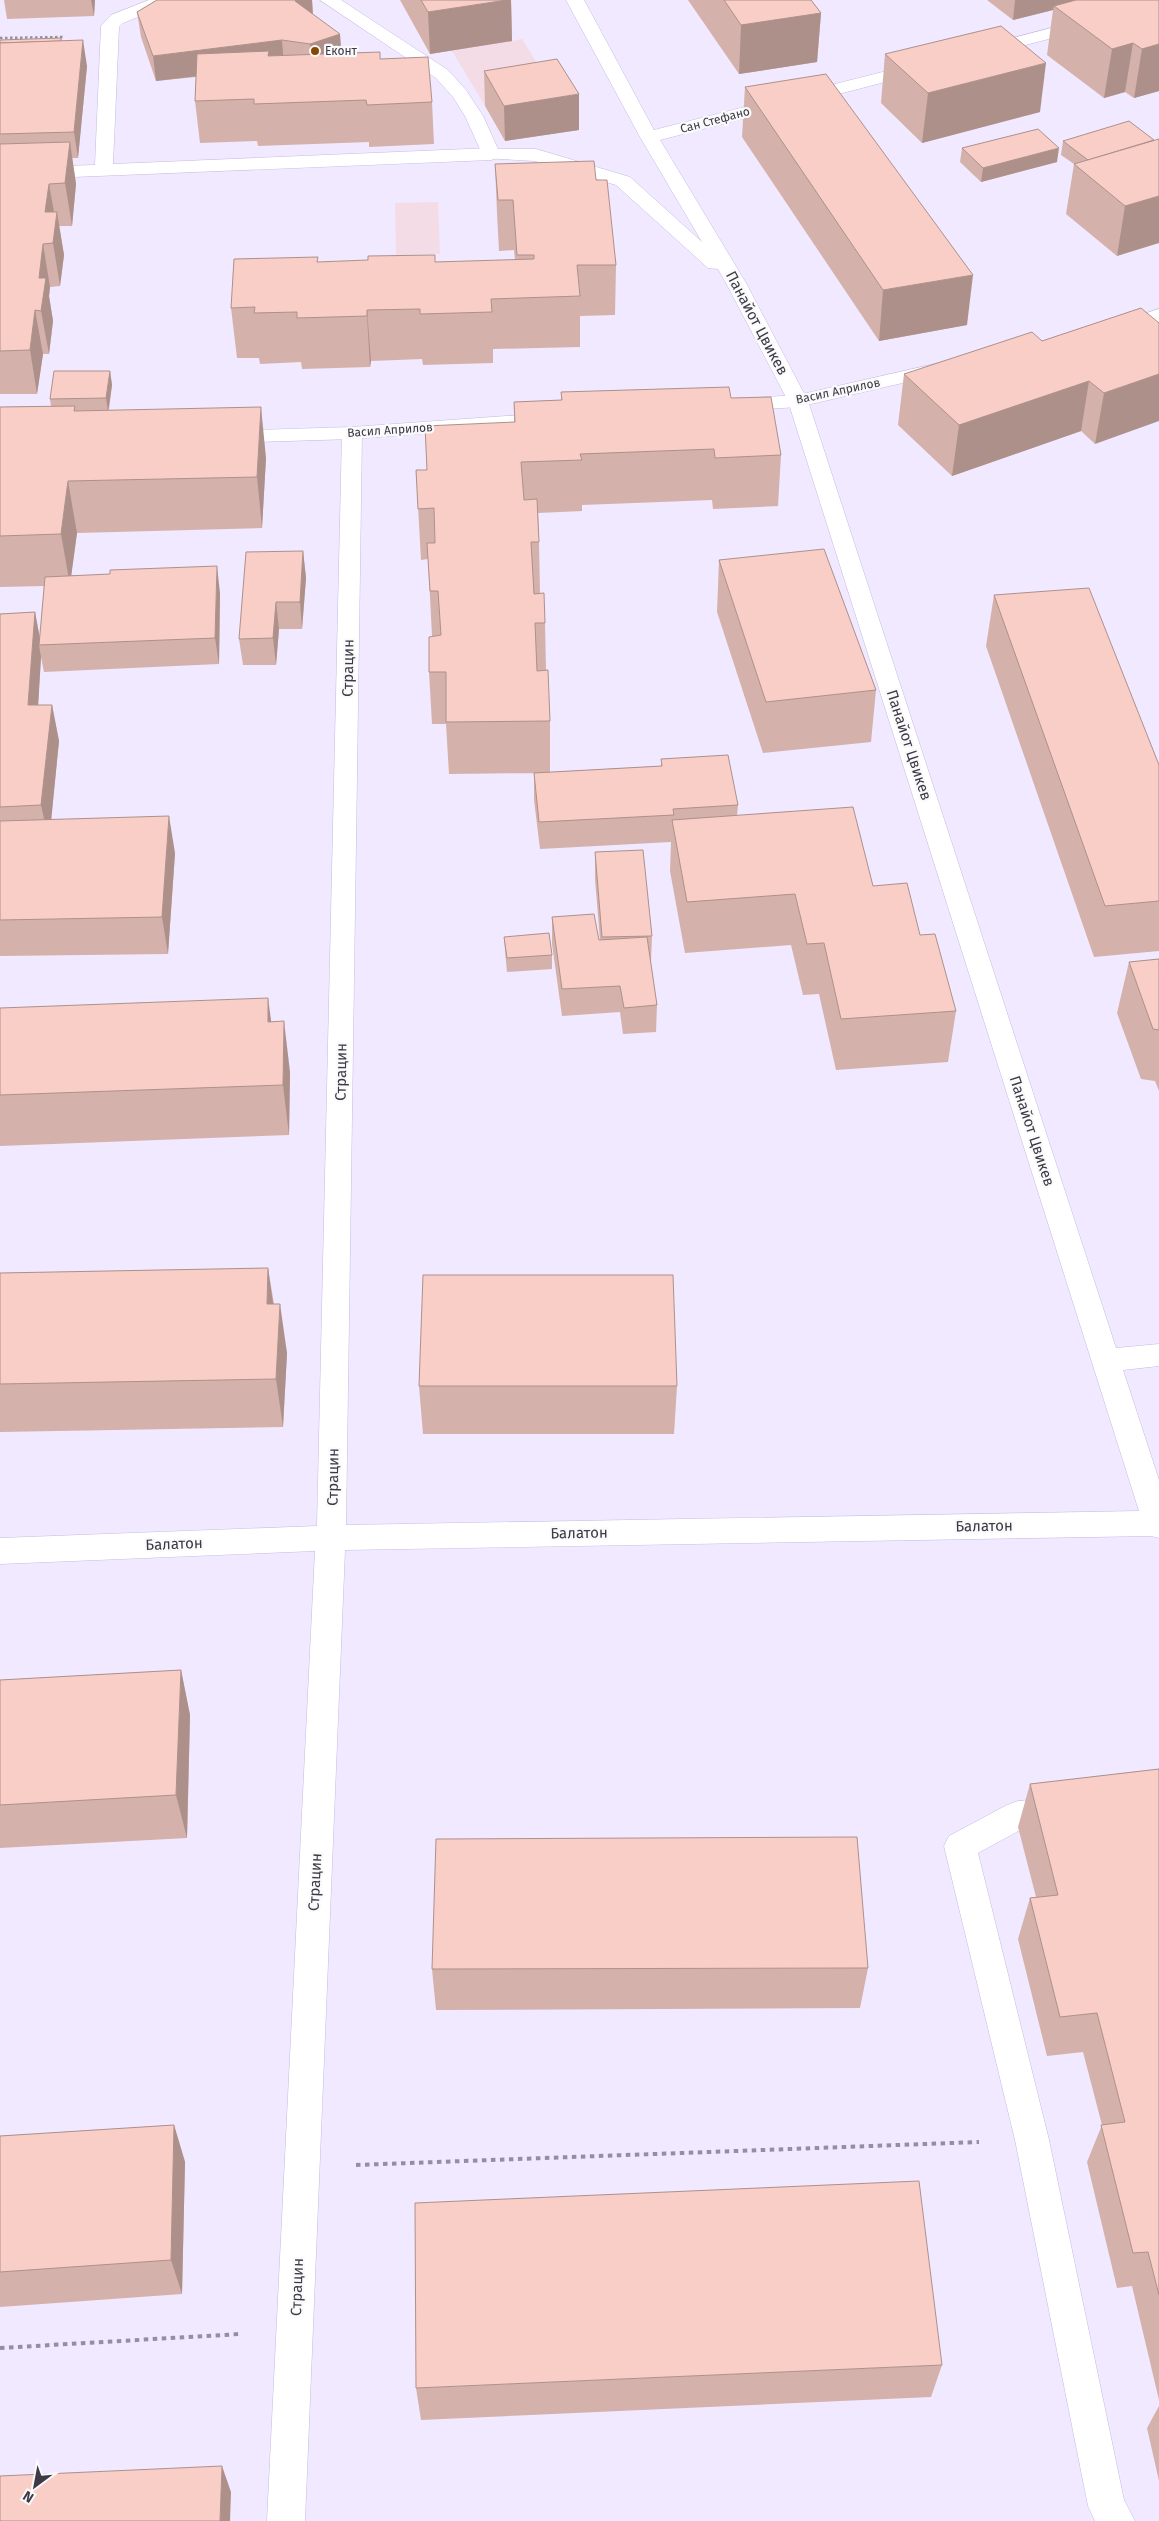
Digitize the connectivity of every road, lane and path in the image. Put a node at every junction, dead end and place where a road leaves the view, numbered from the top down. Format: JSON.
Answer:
{"nodes":[{"id":1,"x":164,"y":0,"type":"edge"},
{"id":2,"x":329,"y":0,"type":"edge"},
{"id":3,"x":575,"y":0,"type":"edge"},
{"id":4,"x":1159,"y":5,"type":"edge"},
{"id":5,"x":72,"y":36,"type":"dead end"},
{"id":6,"x":0,"y":38,"type":"edge"},
{"id":7,"x":966,"y":55,"type":"edge"},
{"id":8,"x":938,"y":63,"type":"edge"},
{"id":9,"x":649,"y":137,"type":"junction"},
{"id":10,"x":491,"y":154,"type":"junction"},
{"id":11,"x":104,"y":169,"type":"junction"},
{"id":12,"x":0,"y":174,"type":"edge"},
{"id":13,"x":736,"y":283,"type":"junction"},
{"id":14,"x":1159,"y":315,"type":"edge"},
{"id":15,"x":1114,"y":335,"type":"edge"},
{"id":16,"x":962,"y":364,"type":"edge"},
{"id":17,"x":798,"y":401,"type":"junction"},
{"id":18,"x":719,"y":406,"type":"edge"},
{"id":19,"x":570,"y":417,"type":"edge"},
{"id":20,"x":352,"y":433,"type":"junction"},
{"id":21,"x":206,"y":438,"type":"edge"},
{"id":22,"x":1159,"y":1355,"type":"edge"},
{"id":23,"x":1105,"y":1360,"type":"junction"},
{"id":24,"x":1158,"y":1525,"type":"edge"},
{"id":25,"x":331,"y":1538,"type":"junction"},
{"id":26,"x":0,"y":1551,"type":"edge"},
{"id":27,"x":1086,"y":1810,"type":"edge"},
{"id":28,"x":1032,"y":2140,"type":"junction"},
{"id":29,"x":302,"y":2166,"type":"junction"},
{"id":30,"x":295,"y":2331,"type":"junction"},
{"id":31,"x":0,"y":2348,"type":"edge"},
{"id":32,"x":286,"y":2521,"type":"edge"},
{"id":33,"x":1116,"y":2521,"type":"edge"}],
"edges":[{"from":1,"to":11,"type":"street"},
{"from":2,"to":10,"type":"street"},
{"from":3,"to":9,"type":"street","name":"Панайот Цвикев"},
{"from":4,"to":7,"type":"street"},
{"from":5,"to":6,"type":"path"},
{"from":8,"to":9,"type":"street","name":"Сан Стефано"},
{"from":9,"to":13,"type":"street","name":"Панайот Цвикев"},
{"from":10,"to":11,"type":"street"},
{"from":10,"to":13,"type":"street"},
{"from":11,"to":12,"type":"street"},
{"from":13,"to":17,"type":"street","name":"Панайот Цвикев"},
{"from":14,"to":15,"type":"street"},
{"from":16,"to":17,"type":"street","name":"Васил Априлов"},
{"from":17,"to":18,"type":"street","name":"Васил Априлов"},
{"from":17,"to":23,"type":"street","name":"Панайот Цвикев"},
{"from":19,"to":20,"type":"street","name":"Васил Априлов"},
{"from":20,"to":21,"type":"street","name":"Васил Априлов"},
{"from":20,"to":25,"type":"street","name":"Страцин"},
{"from":22,"to":23,"type":"street"},
{"from":23,"to":24,"type":"street","name":"Панайот Цвикев"},
{"from":24,"to":25,"type":"street","name":"Балатон"},
{"from":25,"to":26,"type":"street","name":"Балатон"},
{"from":25,"to":29,"type":"street","name":"Страцин"},
{"from":27,"to":28,"type":"street"},
{"from":28,"to":29,"type":"path"},
{"from":28,"to":33,"type":"street"},
{"from":29,"to":30,"type":"street","name":"Страцин"},
{"from":30,"to":31,"type":"path"},
{"from":30,"to":32,"type":"street","name":"Страцин"}]}
